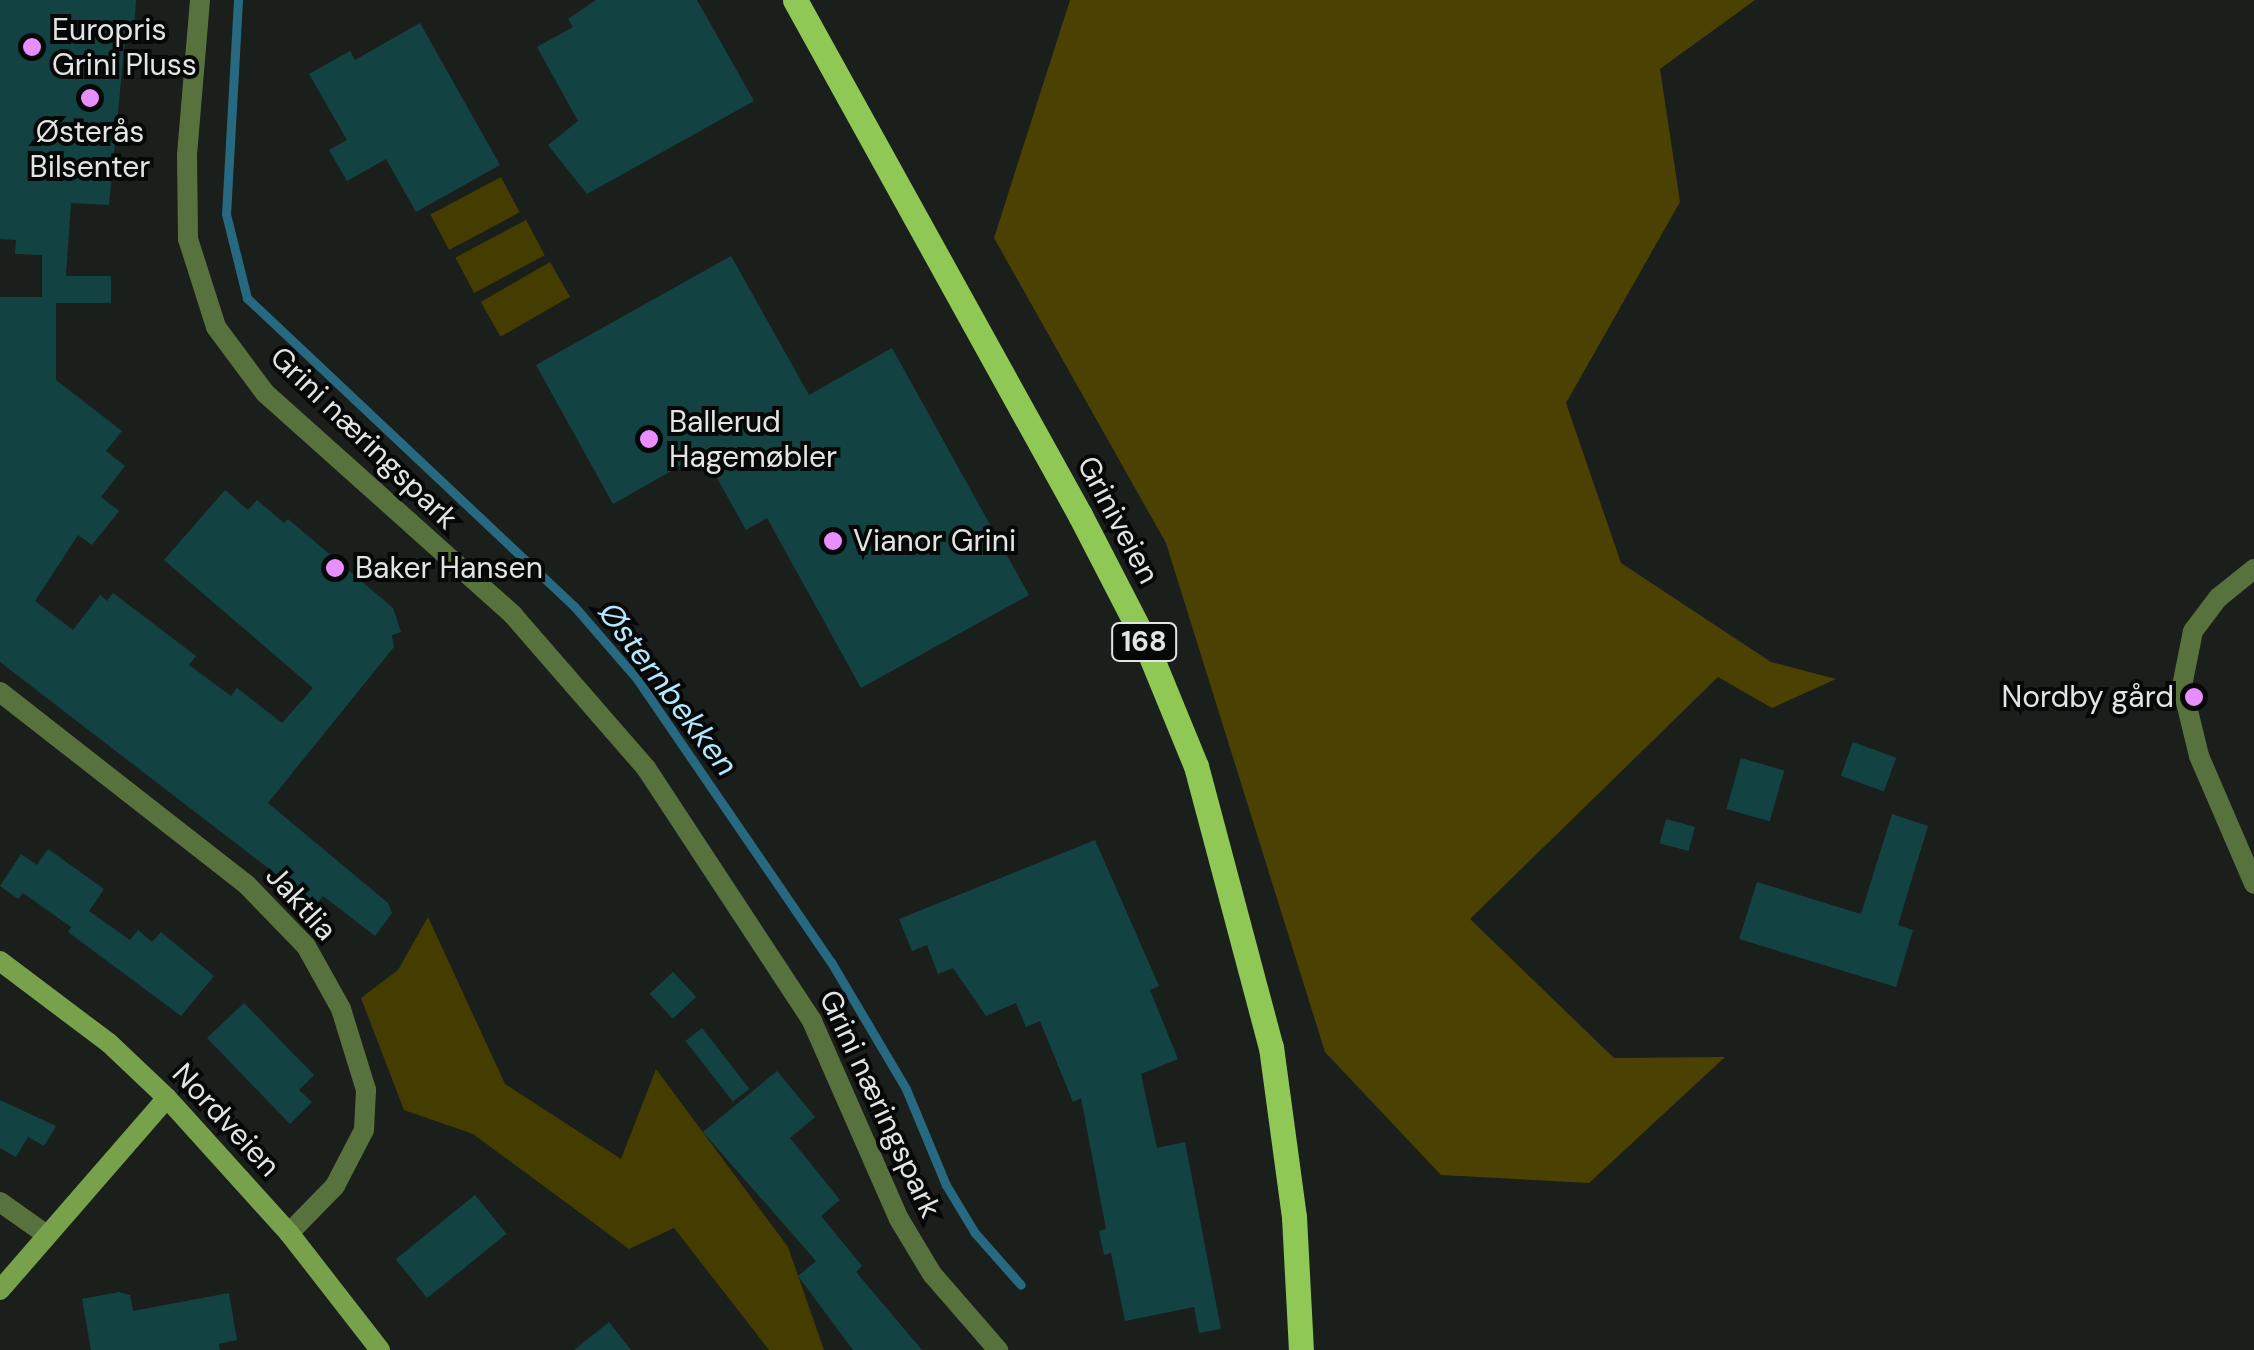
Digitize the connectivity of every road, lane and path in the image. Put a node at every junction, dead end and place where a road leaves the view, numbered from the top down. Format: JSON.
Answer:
{"nodes":[{"id":1,"x":200,"y":0,"type":"edge"},
{"id":2,"x":795,"y":0,"type":"edge"},
{"id":3,"x":2254,"y":568,"type":"edge"},
{"id":4,"x":0,"y":692,"type":"edge"},
{"id":5,"x":2254,"y":884,"type":"edge"},
{"id":6,"x":0,"y":961,"type":"edge"},
{"id":7,"x":167,"y":1098,"type":"junction"},
{"id":8,"x":0,"y":1202,"type":"edge"},
{"id":9,"x":44,"y":1233,"type":"junction"},
{"id":10,"x":289,"y":1234,"type":"junction"},
{"id":11,"x":0,"y":1290,"type":"edge"},
{"id":12,"x":380,"y":1350,"type":"edge"},
{"id":13,"x":998,"y":1350,"type":"edge"},
{"id":14,"x":1302,"y":1350,"type":"edge"}],
"edges":[{"from":1,"to":13,"type":"street","name":"Grini næringspark"},
{"from":2,"to":14,"type":"main road","name":"Griniveien","number":"168"},
{"from":3,"to":5,"type":"street"},
{"from":4,"to":10,"type":"street","name":"Jaktlia"},
{"from":6,"to":7,"type":"main road","name":"Nordveien"},
{"from":7,"to":9,"type":"main road"},
{"from":7,"to":10,"type":"main road","name":"Nordveien"},
{"from":8,"to":9,"type":"street"},
{"from":9,"to":11,"type":"main road"},
{"from":10,"to":12,"type":"main road","name":"Nordveien"}]}
